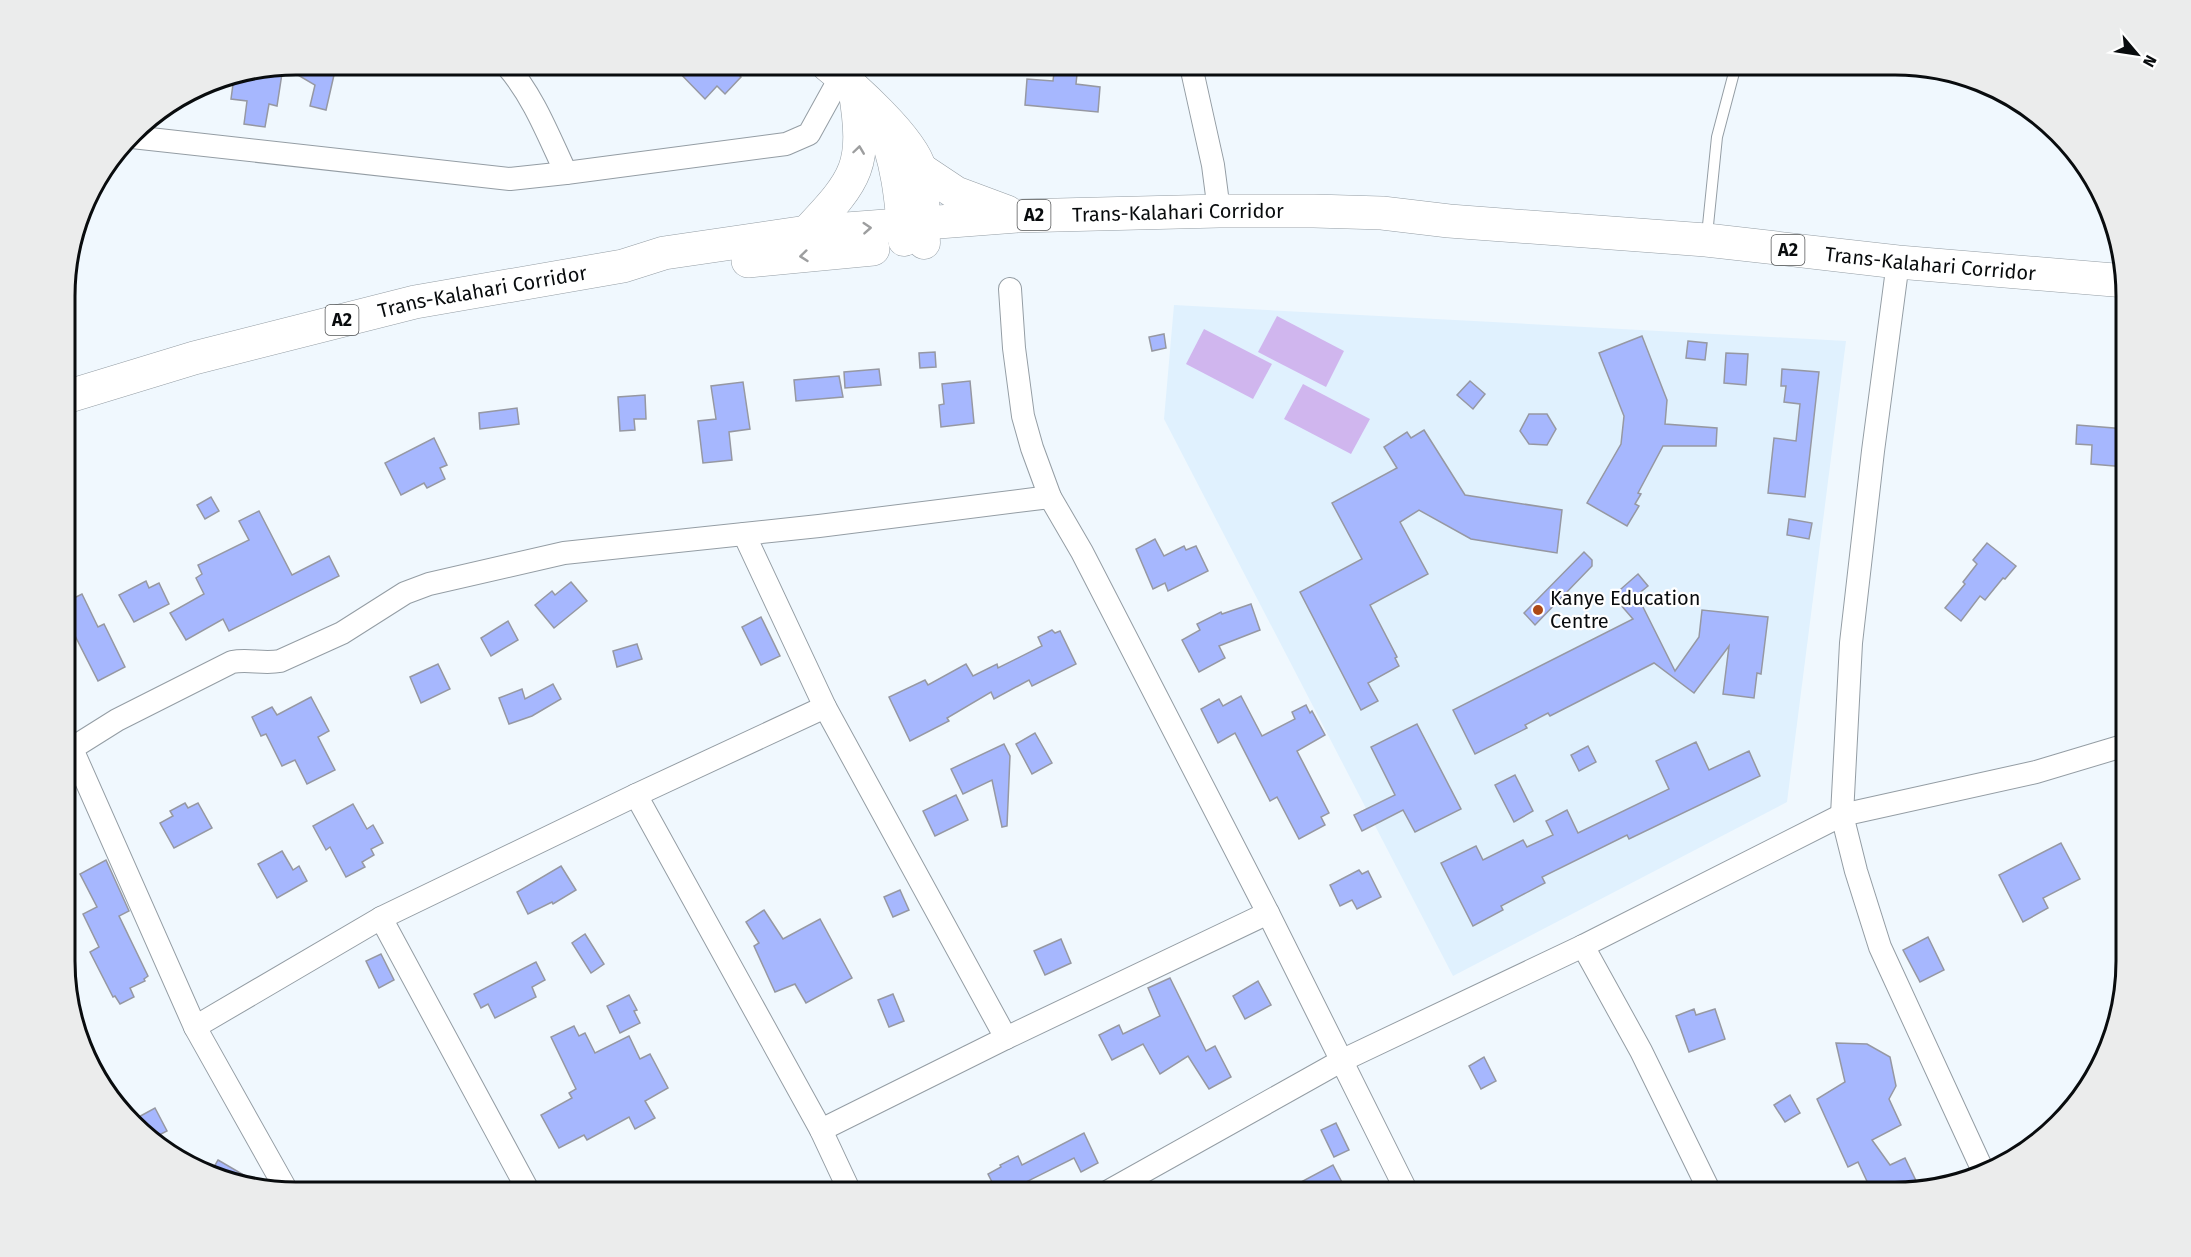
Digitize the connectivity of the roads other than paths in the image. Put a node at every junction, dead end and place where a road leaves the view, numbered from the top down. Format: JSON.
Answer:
{"nodes":[{"id":1,"x":515,"y":75,"type":"edge"},
{"id":2,"x":1193,"y":75,"type":"edge"},
{"id":3,"x":1733,"y":75,"type":"edge"},
{"id":4,"x":849,"y":84,"type":"edge"},
{"id":5,"x":142,"y":138,"type":"edge"},
{"id":6,"x":920,"y":169,"type":"junction"},
{"id":7,"x":566,"y":173,"type":"junction"},
{"id":8,"x":1219,"y":211,"type":"junction"},
{"id":9,"x":1017,"y":216,"type":"junction"},
{"id":10,"x":1449,"y":221,"type":"junction"},
{"id":11,"x":807,"y":232,"type":"junction"},
{"id":12,"x":913,"y":234,"type":"junction"},
{"id":13,"x":1706,"y":240,"type":"junction"},
{"id":14,"x":1898,"y":262,"type":"junction"},
{"id":15,"x":623,"y":266,"type":"junction"},
{"id":16,"x":2116,"y":280,"type":"edge"},
{"id":17,"x":1010,"y":289,"type":"dead end"},
{"id":18,"x":75,"y":394,"type":"edge"},
{"id":19,"x":1050,"y":497,"type":"junction"},
{"id":20,"x":744,"y":534,"type":"junction"},
{"id":21,"x":825,"y":707,"type":"junction"},
{"id":22,"x":75,"y":746,"type":"edge"},
{"id":23,"x":2116,"y":748,"type":"edge"},
{"id":24,"x":75,"y":763,"type":"edge"},
{"id":25,"x":636,"y":795,"type":"junction"},
{"id":26,"x":1842,"y":815,"type":"junction"},
{"id":27,"x":1268,"y":913,"type":"junction"},
{"id":28,"x":381,"y":918,"type":"junction"},
{"id":29,"x":1583,"y":946,"type":"junction"},
{"id":30,"x":195,"y":1027,"type":"junction"},
{"id":31,"x":1006,"y":1038,"type":"junction"},
{"id":32,"x":1341,"y":1061,"type":"junction"},
{"id":33,"x":821,"y":1130,"type":"junction"},
{"id":34,"x":1980,"y":1165,"type":"edge"},
{"id":35,"x":282,"y":1182,"type":"edge"},
{"id":36,"x":524,"y":1182,"type":"edge"},
{"id":37,"x":845,"y":1182,"type":"edge"},
{"id":38,"x":1125,"y":1182,"type":"edge"},
{"id":39,"x":1402,"y":1182,"type":"edge"},
{"id":40,"x":1705,"y":1182,"type":"edge"}],
"edges":[{"from":1,"to":7,"type":"street"},
{"from":2,"to":8,"type":"street"},
{"from":3,"to":13,"type":"lane"},
{"from":4,"to":6,"type":"street"},
{"from":4,"to":7,"type":"street"},
{"from":11,"to":4,"type":"highway","one_way":true},
{"from":4,"to":12,"type":"street"},
{"from":5,"to":7,"type":"street"},
{"from":6,"to":9,"type":"highway"},
{"from":6,"to":12,"type":"street"},
{"from":8,"to":9,"type":"highway","name":"Trans-Kalahari Corridor","number":"A2"},
{"from":8,"to":10,"type":"highway","name":"Trans-Kalahari Corridor","number":"A2"},
{"from":9,"to":12,"type":"highway","name":"Trans-Kalahari Corridor","number":"A2"},
{"from":10,"to":12,"type":"highway","name":"Trans-Kalahari Corridor","number":"A2"},
{"from":10,"to":13,"type":"highway","name":"Trans-Kalahari Corridor","number":"A2"},
{"from":11,"to":12,"type":"highway","name":"Trans-Kalahari Corridor","number":"A2","one_way":true},
{"from":11,"to":15,"type":"highway","name":"Trans-Kalahari Corridor","number":"A2"},
{"from":12,"to":15,"type":"highway","name":"Trans-Kalahari Corridor","number":"A2","one_way":true},
{"from":13,"to":14,"type":"highway","name":"Trans-Kalahari Corridor","number":"A2"},
{"from":14,"to":16,"type":"highway","name":"Trans-Kalahari Corridor","number":"A2"},
{"from":14,"to":26,"type":"street"},
{"from":15,"to":18,"type":"highway","name":"Trans-Kalahari Corridor","number":"A2"},
{"from":17,"to":19,"type":"street"},
{"from":19,"to":20,"type":"street"},
{"from":19,"to":27,"type":"street"},
{"from":20,"to":21,"type":"street"},
{"from":20,"to":22,"type":"street"},
{"from":21,"to":25,"type":"street"},
{"from":21,"to":31,"type":"street"},
{"from":23,"to":26,"type":"street"},
{"from":24,"to":30,"type":"street"},
{"from":25,"to":28,"type":"street"},
{"from":25,"to":33,"type":"street"},
{"from":26,"to":29,"type":"street"},
{"from":26,"to":34,"type":"street"},
{"from":27,"to":31,"type":"street"},
{"from":27,"to":32,"type":"street"},
{"from":28,"to":30,"type":"street"},
{"from":28,"to":36,"type":"street"},
{"from":29,"to":32,"type":"street"},
{"from":29,"to":40,"type":"street"},
{"from":30,"to":35,"type":"street"},
{"from":31,"to":33,"type":"street"},
{"from":32,"to":38,"type":"street"},
{"from":32,"to":39,"type":"street"},
{"from":33,"to":37,"type":"street"}]}
